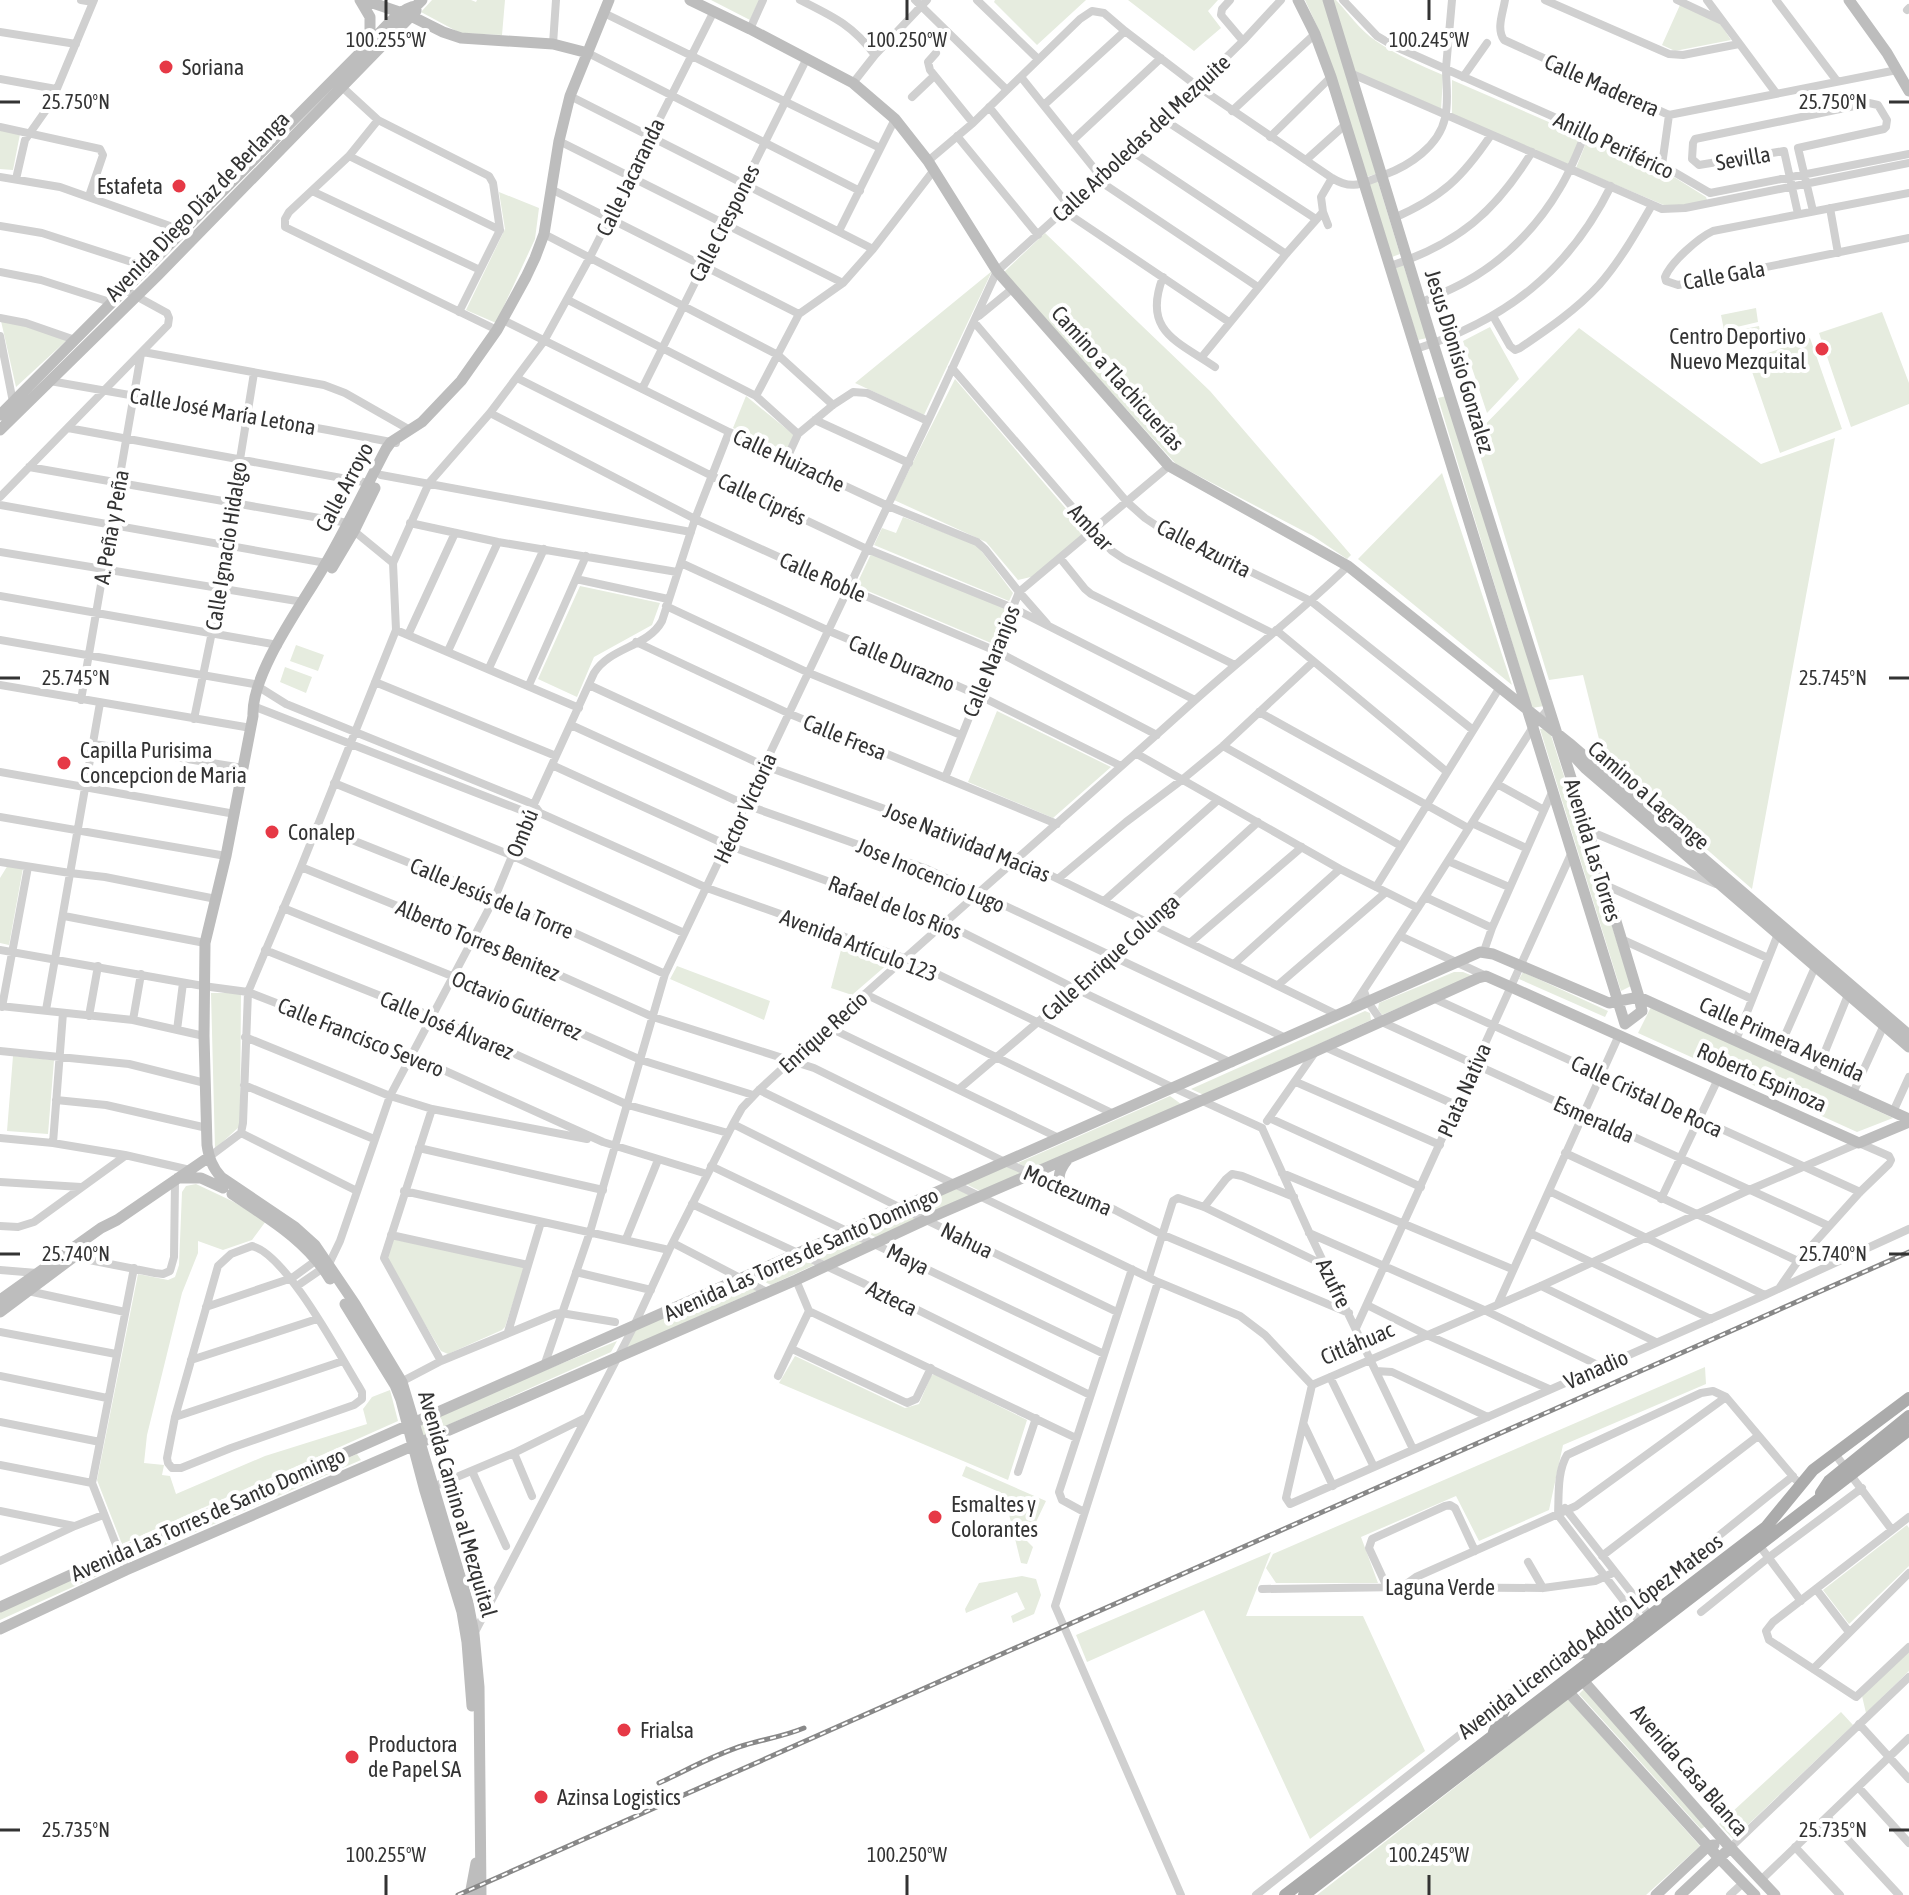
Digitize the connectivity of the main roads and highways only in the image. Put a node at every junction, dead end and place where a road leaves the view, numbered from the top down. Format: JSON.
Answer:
{"nodes":[{"id":1,"x":1909,"y":1398,"type":"edge"},
{"id":2,"x":1909,"y":1416,"type":"edge"},
{"id":3,"x":1909,"y":1430,"type":"edge"},
{"id":4,"x":1848,"y":1471,"type":"junction"},
{"id":5,"x":1605,"y":1649,"type":"junction"},
{"id":6,"x":1565,"y":1655,"type":"road end"},
{"id":7,"x":1579,"y":1675,"type":"junction"},
{"id":8,"x":1564,"y":1687,"type":"junction"},
{"id":9,"x":1511,"y":1695,"type":"road end"},
{"id":10,"x":1492,"y":1736,"type":"junction"},
{"id":11,"x":1285,"y":1895,"type":"edge"},
{"id":12,"x":1304,"y":1895,"type":"edge"}],
"edges":[{"from":1,"to":5,"type":"main road","name":"Avenida Licenciado Adolfo López Mateos"},
{"from":2,"to":4,"type":"main road"},
{"from":3,"to":4,"type":"main road"},
{"from":4,"to":7,"type":"main road","name":"Avenida Licenciado Adolfo López Mateos"},
{"from":5,"to":6,"type":"main road"},
{"from":5,"to":7,"type":"main road","name":"Avenida Licenciado Adolfo López Mateos"},
{"from":7,"to":8,"type":"main road","name":"Avenida Licenciado Adolfo López Mateos"},
{"from":8,"to":10,"type":"main road","name":"Avenida Licenciado Adolfo López Mateos"},
{"from":8,"to":12,"type":"main road","name":"Avenida Licenciado Adolfo López Mateos"},
{"from":9,"to":10,"type":"main road"},
{"from":10,"to":11,"type":"main road","name":"Avenida Licenciado Adolfo López Mateos"}]}
